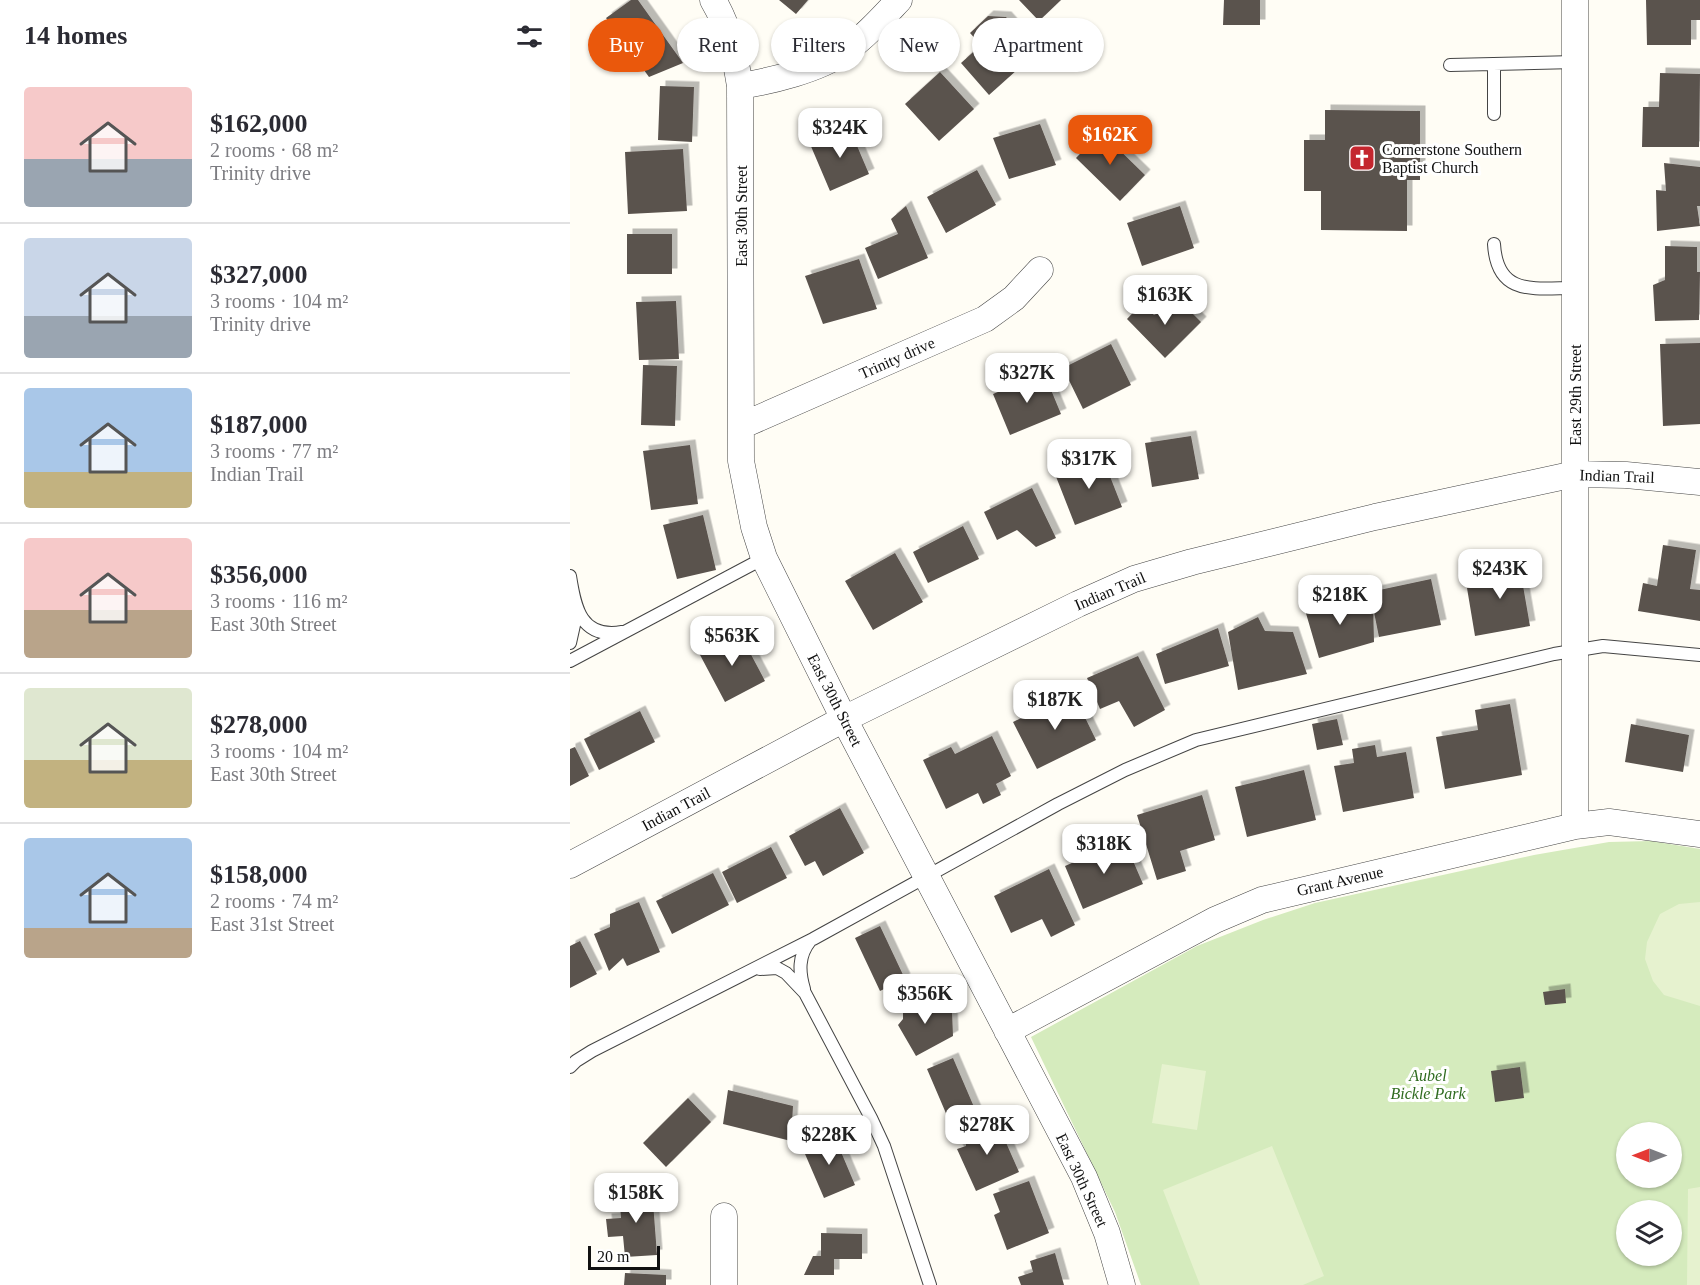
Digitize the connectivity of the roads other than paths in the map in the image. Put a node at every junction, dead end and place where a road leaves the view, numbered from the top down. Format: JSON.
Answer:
{"nodes":[{"id":1,"x":713,"y":0,"type":"edge"},
{"id":2,"x":899,"y":0,"type":"edge"},
{"id":3,"x":1575,"y":0,"type":"edge"},
{"id":4,"x":1575,"y":62,"type":"junction"},
{"id":5,"x":1494,"y":64,"type":"junction"},
{"id":6,"x":1450,"y":65,"type":"dead end"},
{"id":7,"x":740,"y":86,"type":"junction"},
{"id":8,"x":1494,"y":114,"type":"dead end"},
{"id":9,"x":1494,"y":244,"type":"dead end"},
{"id":10,"x":1040,"y":270,"type":"dead end"},
{"id":11,"x":1575,"y":288,"type":"junction"},
{"id":12,"x":741,"y":426,"type":"junction"},
{"id":13,"x":1575,"y":474,"type":"junction"},
{"id":14,"x":1700,"y":482,"type":"edge"},
{"id":15,"x":764,"y":558,"type":"junction"},
{"id":16,"x":570,"y":577,"type":"edge"},
{"id":17,"x":628,"y":631,"type":"junction"},
{"id":18,"x":570,"y":643,"type":"edge"},
{"id":19,"x":1575,"y":651,"type":"junction"},
{"id":20,"x":1700,"y":656,"type":"edge"},
{"id":21,"x":570,"y":661,"type":"edge"},
{"id":22,"x":844,"y":719,"type":"junction"},
{"id":23,"x":1575,"y":826,"type":"junction"},
{"id":24,"x":1700,"y":834,"type":"edge"},
{"id":25,"x":570,"y":865,"type":"edge"},
{"id":26,"x":926,"y":877,"type":"junction"},
{"id":27,"x":813,"y":939,"type":"junction"},
{"id":28,"x":744,"y":974,"type":"junction"},
{"id":29,"x":806,"y":993,"type":"junction"},
{"id":30,"x":1007,"y":1031,"type":"junction"},
{"id":31,"x":570,"y":1066,"type":"edge"},
{"id":32,"x":724,"y":1216,"type":"dead end"},
{"id":33,"x":724,"y":1285,"type":"edge"},
{"id":34,"x":930,"y":1285,"type":"edge"},
{"id":35,"x":1122,"y":1285,"type":"edge"}],
"edges":[{"from":1,"to":7,"type":"street","name":"East 30th Street"},
{"from":2,"to":7,"type":"street"},
{"from":3,"to":4,"type":"street","name":"East 29th Street"},
{"from":4,"to":5,"type":"lane"},
{"from":4,"to":11,"type":"street","name":"East 29th Street"},
{"from":5,"to":6,"type":"lane"},
{"from":5,"to":8,"type":"lane"},
{"from":7,"to":12,"type":"street","name":"East 30th Street"},
{"from":9,"to":11,"type":"lane"},
{"from":10,"to":12,"type":"street","name":"Trinity drive"},
{"from":11,"to":13,"type":"street","name":"East 29th Street"},
{"from":12,"to":15,"type":"street","name":"East 30th Street"},
{"from":13,"to":14,"type":"street","name":"Indian Trail"},
{"from":13,"to":19,"type":"street","name":"East 29th Street"},
{"from":13,"to":22,"type":"street","name":"Indian Trail"},
{"from":15,"to":17,"type":"lane"},
{"from":15,"to":22,"type":"street","name":"East 30th Street"},
{"from":16,"to":17,"type":"lane"},
{"from":16,"to":18,"type":"lane"},
{"from":17,"to":21,"type":"lane"},
{"from":19,"to":20,"type":"lane"},
{"from":19,"to":23,"type":"street","name":"East 29th Street"},
{"from":19,"to":26,"type":"lane"},
{"from":22,"to":25,"type":"street","name":"Indian Trail"},
{"from":22,"to":26,"type":"street","name":"East 30th Street"},
{"from":23,"to":24,"type":"street","name":"Grant Avenue"},
{"from":23,"to":30,"type":"street","name":"Grant Avenue"},
{"from":26,"to":27,"type":"lane"},
{"from":26,"to":30,"type":"street","name":"East 30th Street"},
{"from":27,"to":28,"type":"lane"},
{"from":27,"to":29,"type":"lane"},
{"from":28,"to":29,"type":"lane"},
{"from":28,"to":31,"type":"lane"},
{"from":29,"to":34,"type":"lane"},
{"from":30,"to":35,"type":"street","name":"East 30th Street"},
{"from":32,"to":33,"type":"street"}]}
